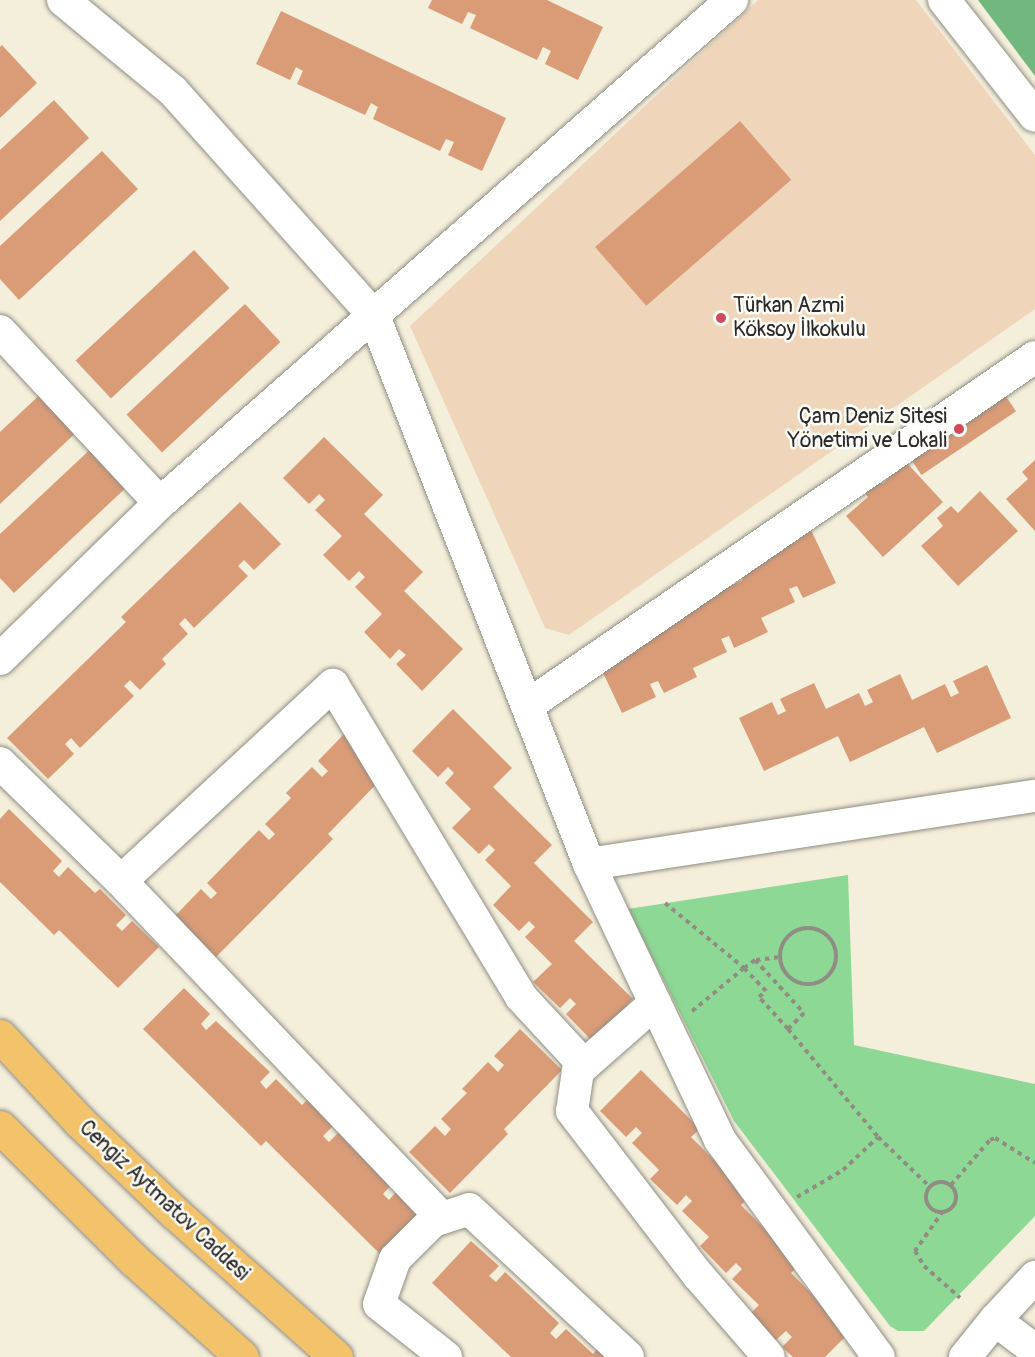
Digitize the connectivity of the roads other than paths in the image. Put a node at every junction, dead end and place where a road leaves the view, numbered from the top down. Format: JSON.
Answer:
{"nodes":[{"id":1,"x":63,"y":0,"type":"edge"},
{"id":2,"x":732,"y":0,"type":"edge"},
{"id":3,"x":944,"y":0,"type":"edge"},
{"id":4,"x":1035,"y":116,"type":"edge"},
{"id":5,"x":374,"y":316,"type":"junction"},
{"id":6,"x":0,"y":331,"type":"edge"},
{"id":7,"x":1035,"y":357,"type":"edge"},
{"id":8,"x":160,"y":503,"type":"junction"},
{"id":9,"x":5,"y":645,"type":"edge"},
{"id":10,"x":527,"y":706,"type":"junction"},
{"id":11,"x":0,"y":763,"type":"edge"},
{"id":12,"x":1035,"y":796,"type":"edge"},
{"id":13,"x":589,"y":864,"type":"junction"},
{"id":14,"x":121,"y":881,"type":"junction"},
{"id":15,"x":655,"y":1004,"type":"junction"},
{"id":16,"x":0,"y":1036,"type":"edge"},
{"id":17,"x":584,"y":1065,"type":"junction"},
{"id":18,"x":0,"y":1127,"type":"edge"},
{"id":19,"x":442,"y":1218,"type":"junction"},
{"id":20,"x":1035,"y":1276,"type":"edge"},
{"id":21,"x":995,"y":1320,"type":"junction"},
{"id":22,"x":1035,"y":1350,"type":"edge"},
{"id":23,"x":242,"y":1357,"type":"edge"},
{"id":24,"x":336,"y":1357,"type":"edge"},
{"id":25,"x":446,"y":1357,"type":"edge"},
{"id":26,"x":628,"y":1357,"type":"edge"},
{"id":27,"x":769,"y":1357,"type":"edge"},
{"id":28,"x":879,"y":1357,"type":"edge"},
{"id":29,"x":965,"y":1357,"type":"edge"}],
"edges":[{"from":1,"to":5,"type":"street"},
{"from":2,"to":5,"type":"street"},
{"from":3,"to":4,"type":"street"},
{"from":5,"to":8,"type":"street"},
{"from":5,"to":10,"type":"street"},
{"from":6,"to":8,"type":"street"},
{"from":7,"to":10,"type":"street"},
{"from":8,"to":9,"type":"street"},
{"from":10,"to":13,"type":"street"},
{"from":11,"to":14,"type":"street"},
{"from":12,"to":13,"type":"street"},
{"from":13,"to":15,"type":"street"},
{"from":14,"to":17,"type":"street"},
{"from":14,"to":19,"type":"street"},
{"from":15,"to":17,"type":"street"},
{"from":15,"to":28,"type":"street"},
{"from":16,"to":24,"type":"main road","name":"Cengiz Aytmatov Caddesi"},
{"from":17,"to":27,"type":"street"},
{"from":18,"to":23,"type":"main road"},
{"from":19,"to":25,"type":"street"},
{"from":19,"to":26,"type":"street"},
{"from":20,"to":21,"type":"street"},
{"from":21,"to":22,"type":"street"},
{"from":21,"to":29,"type":"street"}]}
